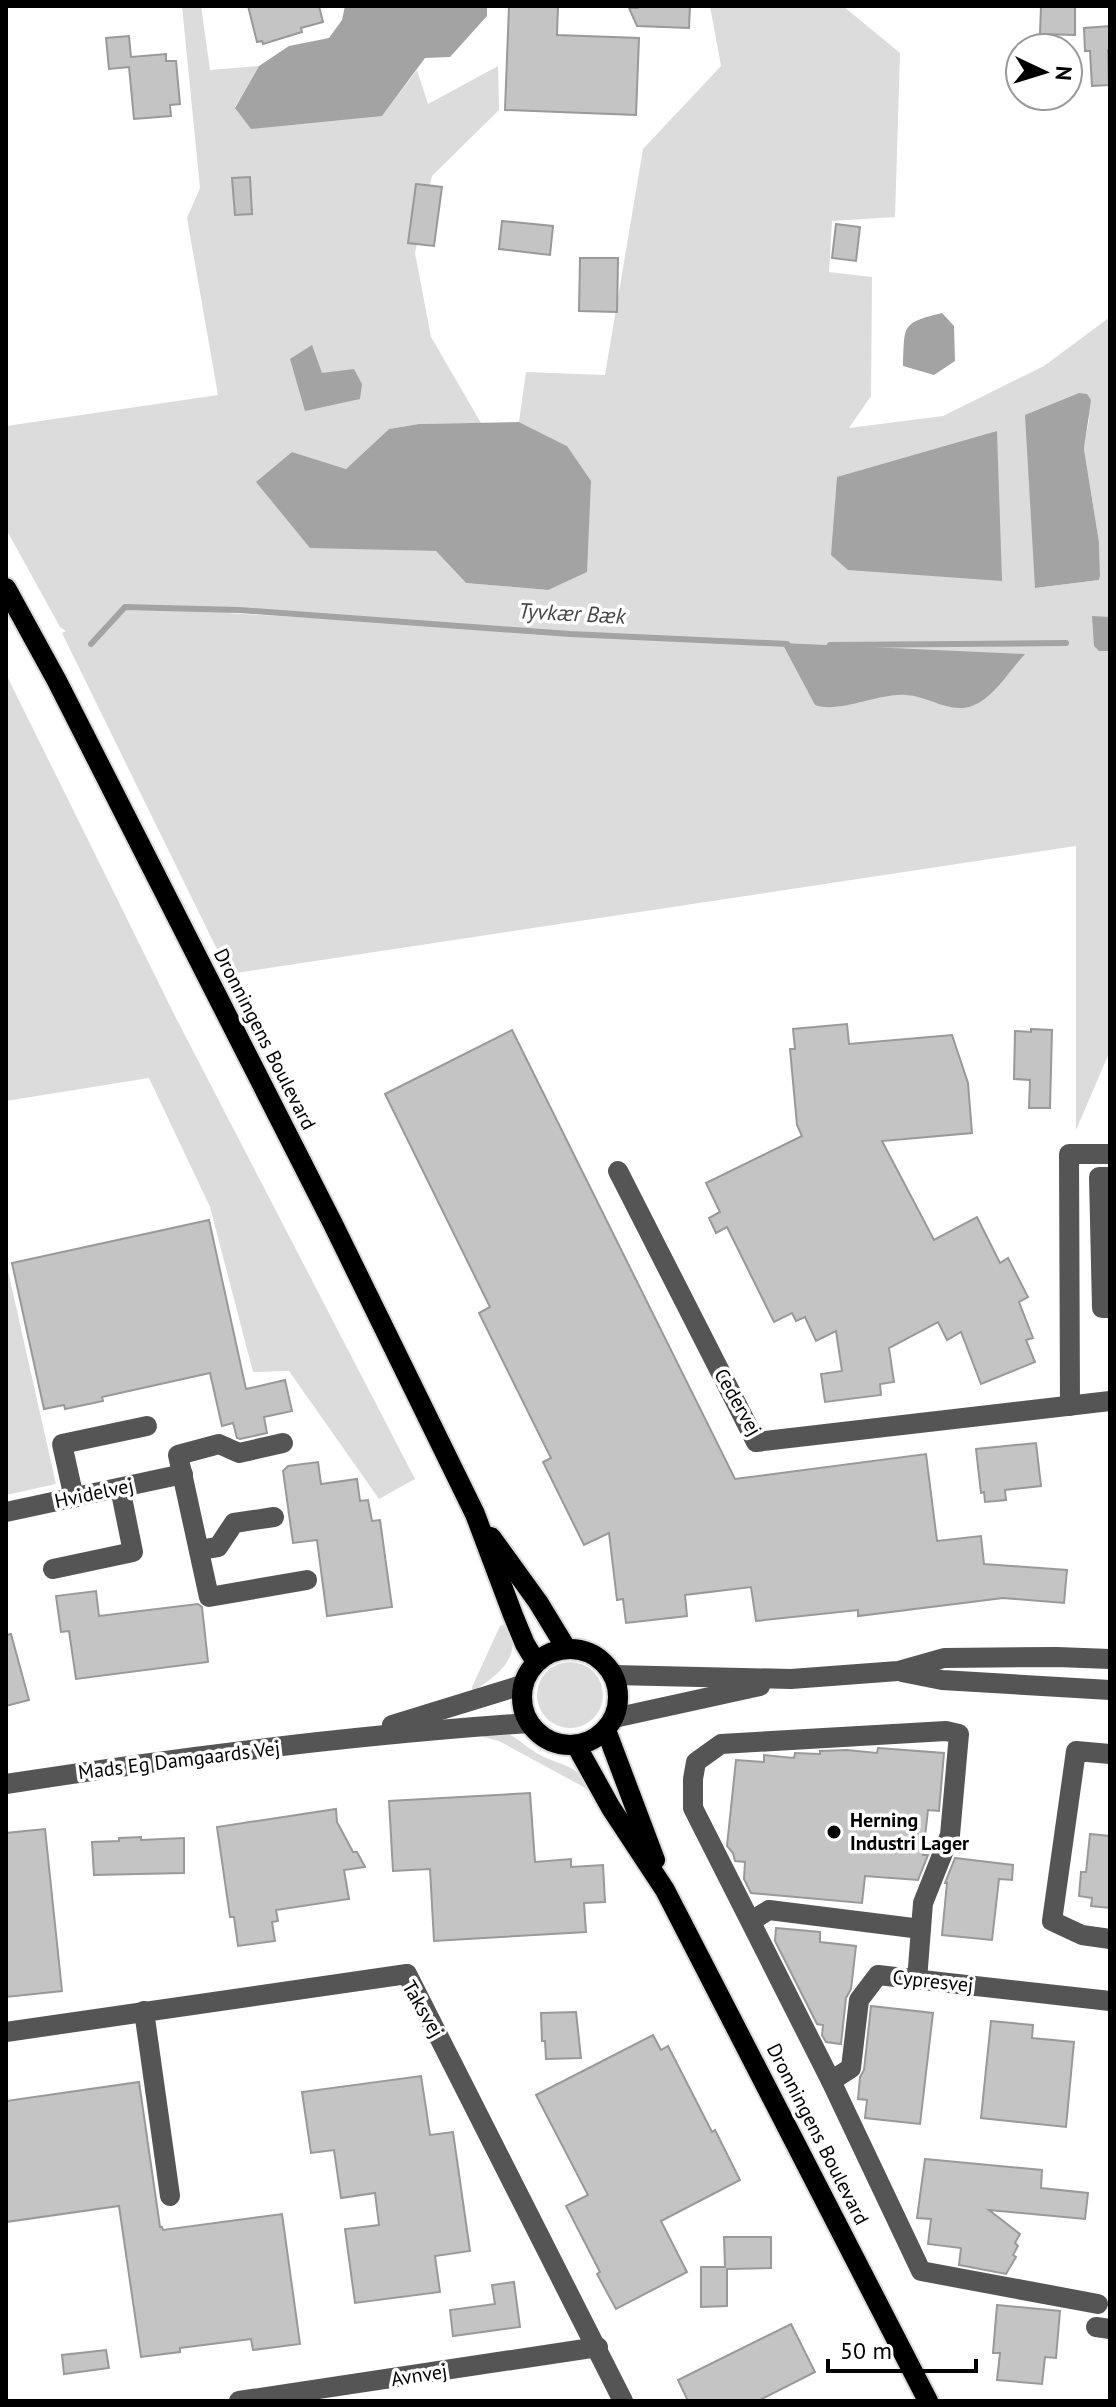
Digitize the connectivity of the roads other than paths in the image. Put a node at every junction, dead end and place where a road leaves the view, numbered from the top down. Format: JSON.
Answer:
{"nodes":[{"id":1,"x":6,"y":588,"type":"edge"},
{"id":2,"x":1110,"y":1154,"type":"edge"},
{"id":3,"x":618,"y":1171,"type":"dead end"},
{"id":4,"x":1110,"y":1177,"type":"edge"},
{"id":5,"x":1105,"y":1219,"type":"edge"},
{"id":6,"x":1105,"y":1259,"type":"edge"},
{"id":7,"x":1110,"y":1308,"type":"edge"},
{"id":8,"x":1110,"y":1401,"type":"edge"},
{"id":9,"x":1070,"y":1406,"type":"junction"},
{"id":10,"x":147,"y":1426,"type":"dead end"},
{"id":11,"x":283,"y":1443,"type":"dead end"},
{"id":12,"x":183,"y":1474,"type":"junction"},
{"id":13,"x":120,"y":1488,"type":"junction"},
{"id":14,"x":74,"y":1498,"type":"junction"},
{"id":15,"x":6,"y":1512,"type":"edge"},
{"id":16,"x":475,"y":1514,"type":"junction"},
{"id":17,"x":274,"y":1517,"type":"dead end"},
{"id":18,"x":199,"y":1550,"type":"junction"},
{"id":19,"x":53,"y":1569,"type":"dead end"},
{"id":20,"x":307,"y":1580,"type":"dead end"},
{"id":21,"x":566,"y":1648,"type":"junction"},
{"id":22,"x":1110,"y":1659,"type":"edge"},
{"id":23,"x":536,"y":1662,"type":"junction"},
{"id":24,"x":898,"y":1671,"type":"junction"},
{"id":25,"x":614,"y":1675,"type":"junction"},
{"id":26,"x":791,"y":1679,"type":"junction"},
{"id":27,"x":522,"y":1685,"type":"junction"},
{"id":28,"x":1110,"y":1690,"type":"edge"},
{"id":29,"x":529,"y":1723,"type":"junction"},
{"id":30,"x":610,"y":1724,"type":"junction"},
{"id":31,"x":351,"y":1738,"type":"junction"},
{"id":32,"x":576,"y":1745,"type":"junction"},
{"id":33,"x":1110,"y":1754,"type":"edge"},
{"id":34,"x":6,"y":1784,"type":"edge"},
{"id":35,"x":665,"y":1890,"type":"junction"},
{"id":36,"x":751,"y":1921,"type":"junction"},
{"id":37,"x":921,"y":1929,"type":"junction"},
{"id":38,"x":1110,"y":1939,"type":"edge"},
{"id":39,"x":917,"y":1980,"type":"junction"},
{"id":40,"x":1110,"y":2001,"type":"edge"},
{"id":41,"x":144,"y":2011,"type":"junction"},
{"id":42,"x":6,"y":2032,"type":"edge"},
{"id":43,"x":831,"y":2081,"type":"junction"},
{"id":44,"x":170,"y":2196,"type":"dead end"},
{"id":45,"x":1098,"y":2304,"type":"dead end"},
{"id":46,"x":598,"y":2347,"type":"junction"},
{"id":47,"x":239,"y":2401,"type":"edge"},
{"id":48,"x":623,"y":2401,"type":"edge"},
{"id":49,"x":928,"y":2401,"type":"edge"}],
"edges":[{"from":1,"to":16,"type":"main road","name":"Dronningens Boulevard"},
{"from":2,"to":9,"type":"street"},
{"from":3,"to":9,"type":"street","name":"Cedervej"},
{"from":4,"to":5,"type":"street"},
{"from":5,"to":6,"type":"street"},
{"from":6,"to":7,"type":"street"},
{"from":8,"to":9,"type":"street","name":"Cedervej"},
{"from":10,"to":14,"type":"street"},
{"from":11,"to":12,"type":"street"},
{"from":12,"to":13,"type":"street","name":"Hvidelvej"},
{"from":12,"to":18,"type":"street"},
{"from":13,"to":14,"type":"street","name":"Hvidelvej"},
{"from":13,"to":19,"type":"street"},
{"from":14,"to":15,"type":"street","name":"Hvidelvej"},
{"from":16,"to":21,"type":"main road","name":"Dronningens Boulevard"},
{"from":16,"to":23,"type":"main road","name":"Dronningens Boulevard"},
{"from":17,"to":18,"type":"street"},
{"from":18,"to":20,"type":"street"},
{"from":21,"to":23,"type":"main road"},
{"from":21,"to":25,"type":"main road"},
{"from":22,"to":24,"type":"street"},
{"from":23,"to":27,"type":"main road"},
{"from":24,"to":26,"type":"street"},
{"from":24,"to":28,"type":"street"},
{"from":25,"to":26,"type":"street"},
{"from":25,"to":30,"type":"main road"},
{"from":26,"to":30,"type":"street"},
{"from":27,"to":29,"type":"main road"},
{"from":27,"to":31,"type":"street","name":"Mads Eg Damgaards Vej"},
{"from":29,"to":31,"type":"street","name":"Mads Eg Damgaards Vej"},
{"from":29,"to":32,"type":"main road"},
{"from":30,"to":32,"type":"main road"},
{"from":30,"to":35,"type":"main road","name":"Dronningens Boulevard"},
{"from":31,"to":34,"type":"street","name":"Mads Eg Damgaards Vej"},
{"from":32,"to":35,"type":"main road","name":"Dronningens Boulevard"},
{"from":33,"to":38,"type":"street"},
{"from":35,"to":49,"type":"main road","name":"Dronningens Boulevard"},
{"from":36,"to":37,"type":"street"},
{"from":36,"to":37,"type":"street"},
{"from":36,"to":43,"type":"street"},
{"from":37,"to":39,"type":"street"},
{"from":39,"to":40,"type":"street","name":"Cypresvej"},
{"from":39,"to":43,"type":"street","name":"Cypresvej"},
{"from":41,"to":42,"type":"street","name":"Taksvej"},
{"from":41,"to":44,"type":"street"},
{"from":41,"to":46,"type":"street","name":"Taksvej"},
{"from":43,"to":45,"type":"street"},
{"from":46,"to":47,"type":"street","name":"Avnvej"},
{"from":46,"to":48,"type":"street","name":"Taksvej"}]}
